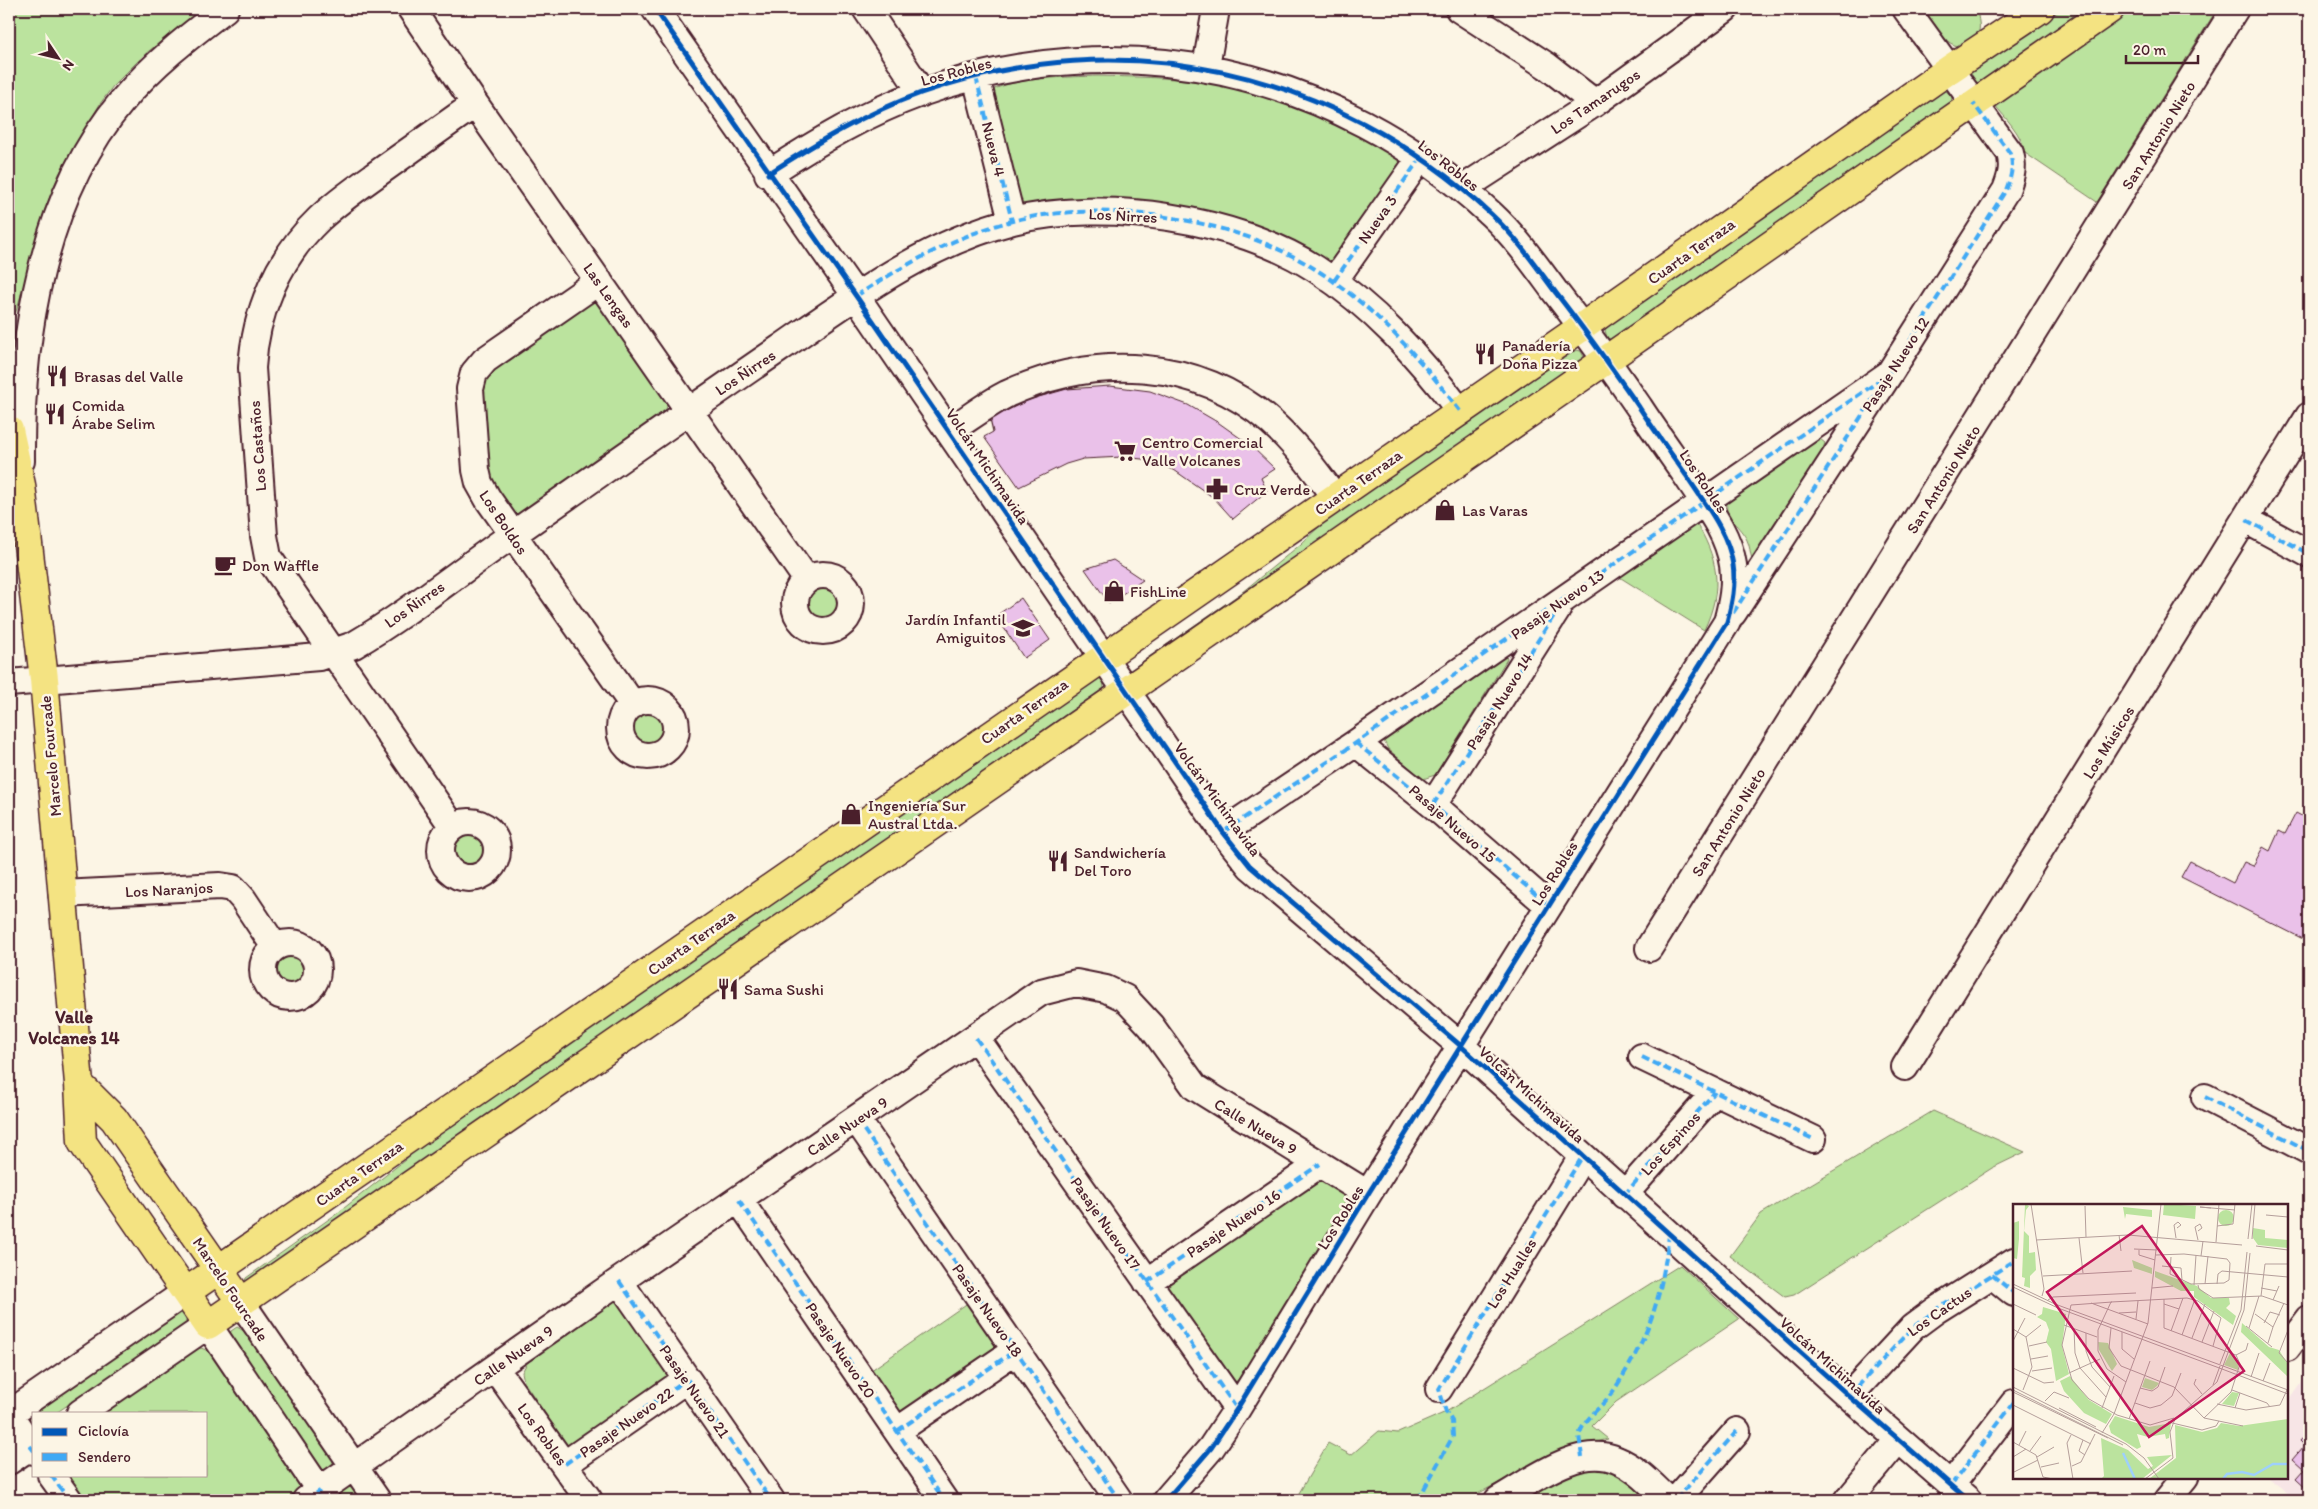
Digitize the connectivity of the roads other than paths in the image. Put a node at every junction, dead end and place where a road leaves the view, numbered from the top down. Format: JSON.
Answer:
{"nodes":[{"id":1,"x":225,"y":9,"type":"edge"},
{"id":2,"x":411,"y":9,"type":"edge"},
{"id":3,"x":654,"y":9,"type":"edge"},
{"id":4,"x":866,"y":9,"type":"edge"},
{"id":5,"x":1216,"y":9,"type":"edge"},
{"id":6,"x":1459,"y":9,"type":"edge"},
{"id":7,"x":1906,"y":9,"type":"edge"},
{"id":8,"x":2040,"y":9,"type":"edge"},
{"id":9,"x":2110,"y":9,"type":"edge"},
{"id":10,"x":2235,"y":9,"type":"edge"},
{"id":11,"x":1720,"y":10,"type":"edge"},
{"id":12,"x":1206,"y":67,"type":"junction"},
{"id":13,"x":1950,"y":69,"type":"junction"},
{"id":14,"x":976,"y":77,"type":"junction"},
{"id":15,"x":922,"y":93,"type":"junction"},
{"id":16,"x":1595,"y":103,"type":"junction"},
{"id":17,"x":1973,"y":103,"type":"junction"},
{"id":18,"x":475,"y":104,"type":"junction"},
{"id":19,"x":1421,"y":157,"type":"junction"},
{"id":20,"x":768,"y":174,"type":"junction"},
{"id":21,"x":1462,"y":189,"type":"junction"},
{"id":22,"x":1012,"y":221,"type":"junction"},
{"id":23,"x":599,"y":281,"type":"junction"},
{"id":24,"x":1334,"y":281,"type":"junction"},
{"id":25,"x":856,"y":296,"type":"junction"},
{"id":26,"x":34,"y":301,"type":"junction"},
{"id":27,"x":1582,"y":327,"type":"junction"},
{"id":28,"x":9,"y":338,"type":"edge"},
{"id":29,"x":1606,"y":360,"type":"junction"},
{"id":30,"x":1889,"y":374,"type":"junction"},
{"id":31,"x":690,"y":410,"type":"junction"},
{"id":32,"x":1460,"y":411,"type":"junction"},
{"id":33,"x":2309,"y":416,"type":"edge"},
{"id":34,"x":9,"y":430,"type":"edge"},
{"id":35,"x":949,"y":431,"type":"junction"},
{"id":36,"x":21,"y":485,"type":"junction"},
{"id":37,"x":1335,"y":497,"type":"junction"},
{"id":38,"x":1704,"y":502,"type":"junction"},
{"id":39,"x":2246,"y":520,"type":"junction"},
{"id":40,"x":512,"y":535,"type":"junction"},
{"id":41,"x":2309,"y":554,"type":"edge"},
{"id":42,"x":808,"y":580,"type":"dead end"},
{"id":43,"x":1564,"y":598,"type":"junction"},
{"id":44,"x":1727,"y":622,"type":"junction"},
{"id":45,"x":332,"y":654,"type":"junction"},
{"id":46,"x":1103,"y":657,"type":"junction"},
{"id":47,"x":44,"y":679,"type":"junction"},
{"id":48,"x":9,"y":683,"type":"edge"},
{"id":49,"x":1127,"y":691,"type":"junction"},
{"id":50,"x":632,"y":705,"type":"dead end"},
{"id":51,"x":1356,"y":743,"type":"junction"},
{"id":52,"x":1433,"y":804,"type":"junction"},
{"id":53,"x":453,"y":827,"type":"dead end"},
{"id":54,"x":1223,"y":832,"type":"junction"},
{"id":55,"x":62,"y":894,"type":"junction"},
{"id":56,"x":1548,"y":905,"type":"junction"},
{"id":57,"x":275,"y":947,"type":"dead end"},
{"id":58,"x":1649,"y":948,"type":"dead end"},
{"id":59,"x":976,"y":1038,"type":"junction"},
{"id":60,"x":1461,"y":1046,"type":"junction"},
{"id":61,"x":1642,"y":1057,"type":"dead end"},
{"id":62,"x":1905,"y":1067,"type":"dead end"},
{"id":63,"x":79,"y":1084,"type":"junction"},
{"id":64,"x":1715,"y":1092,"type":"junction"},
{"id":65,"x":2205,"y":1097,"type":"dead end"},
{"id":66,"x":857,"y":1120,"type":"junction"},
{"id":67,"x":1813,"y":1139,"type":"dead end"},
{"id":68,"x":2309,"y":1151,"type":"edge"},
{"id":69,"x":1582,"y":1157,"type":"junction"},
{"id":70,"x":1320,"y":1164,"type":"junction"},
{"id":71,"x":1368,"y":1194,"type":"junction"},
{"id":72,"x":1624,"y":1195,"type":"junction"},
{"id":73,"x":739,"y":1200,"type":"junction"},
{"id":74,"x":2013,"y":1262,"type":"edge"},
{"id":75,"x":218,"y":1270,"type":"junction"},
{"id":76,"x":1992,"y":1275,"type":"junction"},
{"id":77,"x":619,"y":1282,"type":"junction"},
{"id":78,"x":1147,"y":1282,"type":"junction"},
{"id":79,"x":186,"y":1292,"type":"junction"},
{"id":80,"x":2013,"y":1292,"type":"edge"},
{"id":81,"x":241,"y":1302,"type":"junction"},
{"id":82,"x":2309,"y":1319,"type":"edge"},
{"id":83,"x":208,"y":1325,"type":"junction"},
{"id":84,"x":2288,"y":1347,"type":"edge"},
{"id":85,"x":1016,"y":1350,"type":"junction"},
{"id":86,"x":495,"y":1368,"type":"junction"},
{"id":87,"x":687,"y":1379,"type":"junction"},
{"id":88,"x":1439,"y":1389,"type":"dead end"},
{"id":89,"x":1849,"y":1396,"type":"junction"},
{"id":90,"x":2013,"y":1405,"type":"edge"},
{"id":91,"x":1237,"y":1409,"type":"junction"},
{"id":92,"x":81,"y":1412,"type":"edge"},
{"id":93,"x":9,"y":1414,"type":"edge"},
{"id":94,"x":896,"y":1431,"type":"junction"},
{"id":95,"x":1737,"y":1431,"type":"dead end"},
{"id":96,"x":1898,"y":1440,"type":"junction"},
{"id":97,"x":32,"y":1446,"type":"edge"},
{"id":98,"x":32,"y":1448,"type":"edge"},
{"id":99,"x":9,"y":1461,"type":"edge"},
{"id":100,"x":565,"y":1464,"type":"junction"},
{"id":101,"x":354,"y":1467,"type":"junction"},
{"id":102,"x":52,"y":1476,"type":"edge"},
{"id":103,"x":2184,"y":1479,"type":"edge"},
{"id":104,"x":1960,"y":1493,"type":"edge"},
{"id":105,"x":317,"y":1497,"type":"edge"},
{"id":106,"x":69,"y":1500,"type":"edge"},
{"id":107,"x":377,"y":1500,"type":"edge"},
{"id":108,"x":589,"y":1500,"type":"edge"},
{"id":109,"x":771,"y":1500,"type":"edge"},
{"id":110,"x":944,"y":1500,"type":"edge"},
{"id":111,"x":1120,"y":1500,"type":"edge"},
{"id":112,"x":1166,"y":1500,"type":"edge"},
{"id":113,"x":1498,"y":1500,"type":"edge"},
{"id":114,"x":1668,"y":1500,"type":"edge"},
{"id":115,"x":1676,"y":1500,"type":"edge"},
{"id":116,"x":1848,"y":1500,"type":"edge"},
{"id":117,"x":2167,"y":1500,"type":"edge"}],
"edges":[{"from":1,"to":26,"type":"street"},
{"from":2,"to":18,"type":"street","name":"Las Lengas"},
{"from":3,"to":20,"type":"street","name":"Volcán Michimavida"},
{"from":4,"to":15,"type":"street"},
{"from":5,"to":12,"type":"street"},
{"from":6,"to":16,"type":"street"},
{"from":7,"to":13,"type":"street","name":"Pasaje Nuevo 12"},
{"from":8,"to":13,"type":"main road","name":"Cuarta Terraza"},
{"from":9,"to":17,"type":"main road"},
{"from":10,"to":58,"type":"street","name":"San Antonio Nieto"},
{"from":11,"to":16,"type":"street","name":"Los Tamarugos"},
{"from":12,"to":14,"type":"street","name":"Los Robles"},
{"from":12,"to":19,"type":"street","name":"Los Robles"},
{"from":13,"to":17,"type":"street","name":"Pasaje Nuevo 12"},
{"from":13,"to":27,"type":"main road","name":"Cuarta Terraza"},
{"from":14,"to":15,"type":"street","name":"Los Robles"},
{"from":14,"to":22,"type":"street","name":"Nueva 4"},
{"from":15,"to":20,"type":"street","name":"Los Robles"},
{"from":16,"to":21,"type":"street","name":"Los Tamarugos"},
{"from":17,"to":29,"type":"main road"},
{"from":17,"to":30,"type":"street","name":"Pasaje Nuevo 12"},
{"from":18,"to":23,"type":"street","name":"Las Lengas"},
{"from":18,"to":45,"type":"street","name":"Los Castaños"},
{"from":19,"to":21,"type":"street","name":"Los Robles"},
{"from":19,"to":24,"type":"street","name":"Nueva 3"},
{"from":20,"to":25,"type":"street","name":"Volcán Michimavida"},
{"from":21,"to":27,"type":"street","name":"Los Robles"},
{"from":22,"to":24,"type":"street","name":"Los Ñirres"},
{"from":22,"to":25,"type":"street","name":"Los Ñirres"},
{"from":23,"to":31,"type":"street","name":"Las Lengas"},
{"from":23,"to":40,"type":"street","name":"Los Boldos"},
{"from":24,"to":32,"type":"street","name":"Los Ñirres"},
{"from":25,"to":31,"type":"street","name":"Los Ñirres"},
{"from":25,"to":35,"type":"street","name":"Volcán Michimavida"},
{"from":26,"to":28,"type":"street"},
{"from":26,"to":36,"type":"street"},
{"from":27,"to":29,"type":"street","name":"Los Robles"},
{"from":27,"to":32,"type":"main road","name":"Cuarta Terraza"},
{"from":29,"to":38,"type":"street","name":"Los Robles"},
{"from":29,"to":49,"type":"main road"},
{"from":30,"to":38,"type":"street","name":"Pasaje Nuevo 13"},
{"from":30,"to":44,"type":"street","name":"Pasaje Nuevo 12"},
{"from":31,"to":40,"type":"street","name":"Los Ñirres"},
{"from":31,"to":42,"type":"street","name":"Las Lengas"},
{"from":32,"to":37,"type":"main road","name":"Cuarta Terraza"},
{"from":33,"to":39,"type":"street","name":"Los Músicos"},
{"from":34,"to":36,"type":"main road","name":"Marcelo Fourcade"},
{"from":35,"to":37,"type":"street"},
{"from":35,"to":46,"type":"street","name":"Volcán Michimavida"},
{"from":36,"to":47,"type":"main road","name":"Marcelo Fourcade"},
{"from":37,"to":46,"type":"main road","name":"Cuarta Terraza"},
{"from":38,"to":43,"type":"street","name":"Pasaje Nuevo 13"},
{"from":38,"to":44,"type":"street","name":"Los Robles"},
{"from":39,"to":41,"type":"street"},
{"from":39,"to":62,"type":"street","name":"Los Músicos"},
{"from":40,"to":45,"type":"street","name":"Los Ñirres"},
{"from":40,"to":50,"type":"street","name":"Los Boldos"},
{"from":43,"to":51,"type":"street","name":"Pasaje Nuevo 13"},
{"from":43,"to":52,"type":"street","name":"Pasaje Nuevo 14"},
{"from":44,"to":56,"type":"street","name":"Los Robles"},
{"from":45,"to":47,"type":"street","name":"Los Ñirres"},
{"from":45,"to":53,"type":"street","name":"Los Castaños"},
{"from":46,"to":49,"type":"street","name":"Volcán Michimavida"},
{"from":46,"to":75,"type":"main road","name":"Cuarta Terraza"},
{"from":47,"to":48,"type":"street","name":"Los Ñirres"},
{"from":47,"to":55,"type":"main road","name":"Marcelo Fourcade"},
{"from":49,"to":54,"type":"street","name":"Volcán Michimavida"},
{"from":49,"to":81,"type":"main road"},
{"from":51,"to":52,"type":"street","name":"Pasaje Nuevo 15"},
{"from":51,"to":54,"type":"street","name":"Pasaje Nuevo 13"},
{"from":52,"to":56,"type":"street","name":"Pasaje Nuevo 15"},
{"from":54,"to":60,"type":"street","name":"Volcán Michimavida"},
{"from":55,"to":57,"type":"street","name":"Los Naranjos"},
{"from":55,"to":63,"type":"main road","name":"Marcelo Fourcade"},
{"from":56,"to":60,"type":"street","name":"Los Robles"},
{"from":59,"to":66,"type":"street","name":"Calle Nueva 9"},
{"from":59,"to":70,"type":"street","name":"Calle Nueva 9"},
{"from":59,"to":78,"type":"street","name":"Pasaje Nuevo 17"},
{"from":60,"to":69,"type":"street","name":"Volcán Michimavida"},
{"from":60,"to":71,"type":"street","name":"Los Robles"},
{"from":61,"to":64,"type":"street"},
{"from":63,"to":75,"type":"main road","name":"Marcelo Fourcade"},
{"from":63,"to":79,"type":"main road","name":"Marcelo Fourcade"},
{"from":64,"to":67,"type":"street"},
{"from":64,"to":72,"type":"street","name":"Los Espinos"},
{"from":65,"to":68,"type":"street"},
{"from":66,"to":73,"type":"street","name":"Calle Nueva 9"},
{"from":66,"to":85,"type":"street","name":"Pasaje Nuevo 18"},
{"from":69,"to":72,"type":"street","name":"Volcán Michimavida"},
{"from":69,"to":88,"type":"street","name":"Los Hualles"},
{"from":70,"to":71,"type":"street","name":"Calle Nueva 9"},
{"from":70,"to":78,"type":"street","name":"Pasaje Nuevo 16"},
{"from":71,"to":91,"type":"street","name":"Los Robles"},
{"from":72,"to":89,"type":"street","name":"Volcán Michimavida"},
{"from":73,"to":77,"type":"street","name":"Calle Nueva 9"},
{"from":73,"to":94,"type":"street","name":"Pasaje Nuevo 20"},
{"from":74,"to":76,"type":"street","name":"Los Cactus"},
{"from":75,"to":79,"type":"main road","name":"Cuarta Terraza"},
{"from":75,"to":81,"type":"main road","name":"Marcelo Fourcade"},
{"from":76,"to":80,"type":"street"},
{"from":76,"to":89,"type":"street","name":"Los Cactus"},
{"from":77,"to":86,"type":"street","name":"Calle Nueva 9"},
{"from":77,"to":87,"type":"street","name":"Pasaje Nuevo 21"},
{"from":78,"to":91,"type":"street","name":"Pasaje Nuevo 17"},
{"from":79,"to":83,"type":"main road","name":"Marcelo Fourcade"},
{"from":79,"to":93,"type":"street","name":"Cuarta Terraza"},
{"from":81,"to":83,"type":"main road"},
{"from":81,"to":101,"type":"street","name":"Marcelo Fourcade"},
{"from":82,"to":84,"type":"street"},
{"from":83,"to":92,"type":"street"},
{"from":83,"to":105,"type":"street","name":"Marcelo Fourcade"},
{"from":85,"to":94,"type":"street"},
{"from":85,"to":111,"type":"street","name":"Pasaje Nuevo 18"},
{"from":86,"to":100,"type":"street","name":"Los Robles"},
{"from":86,"to":101,"type":"street","name":"Calle Nueva 9"},
{"from":87,"to":100,"type":"street","name":"Pasaje Nuevo 22"},
{"from":87,"to":109,"type":"street","name":"Pasaje Nuevo 21"},
{"from":89,"to":96,"type":"street","name":"Volcán Michimavida"},
{"from":90,"to":104,"type":"street"},
{"from":91,"to":112,"type":"street","name":"Los Robles"},
{"from":93,"to":97,"type":"street"},
{"from":94,"to":110,"type":"street","name":"Pasaje Nuevo 20"},
{"from":95,"to":115,"type":"street"},
{"from":96,"to":104,"type":"street","name":"Volcán Michimavida"},
{"from":96,"to":116,"type":"street"},
{"from":98,"to":99,"type":"street"},
{"from":100,"to":108,"type":"street","name":"Los Robles"},
{"from":101,"to":105,"type":"street","name":"Calle Nueva 9"},
{"from":101,"to":107,"type":"street","name":"Marcelo Fourcade"},
{"from":102,"to":106,"type":"street"},
{"from":103,"to":117,"type":"street"},
{"from":113,"to":114,"type":"street"}]}
